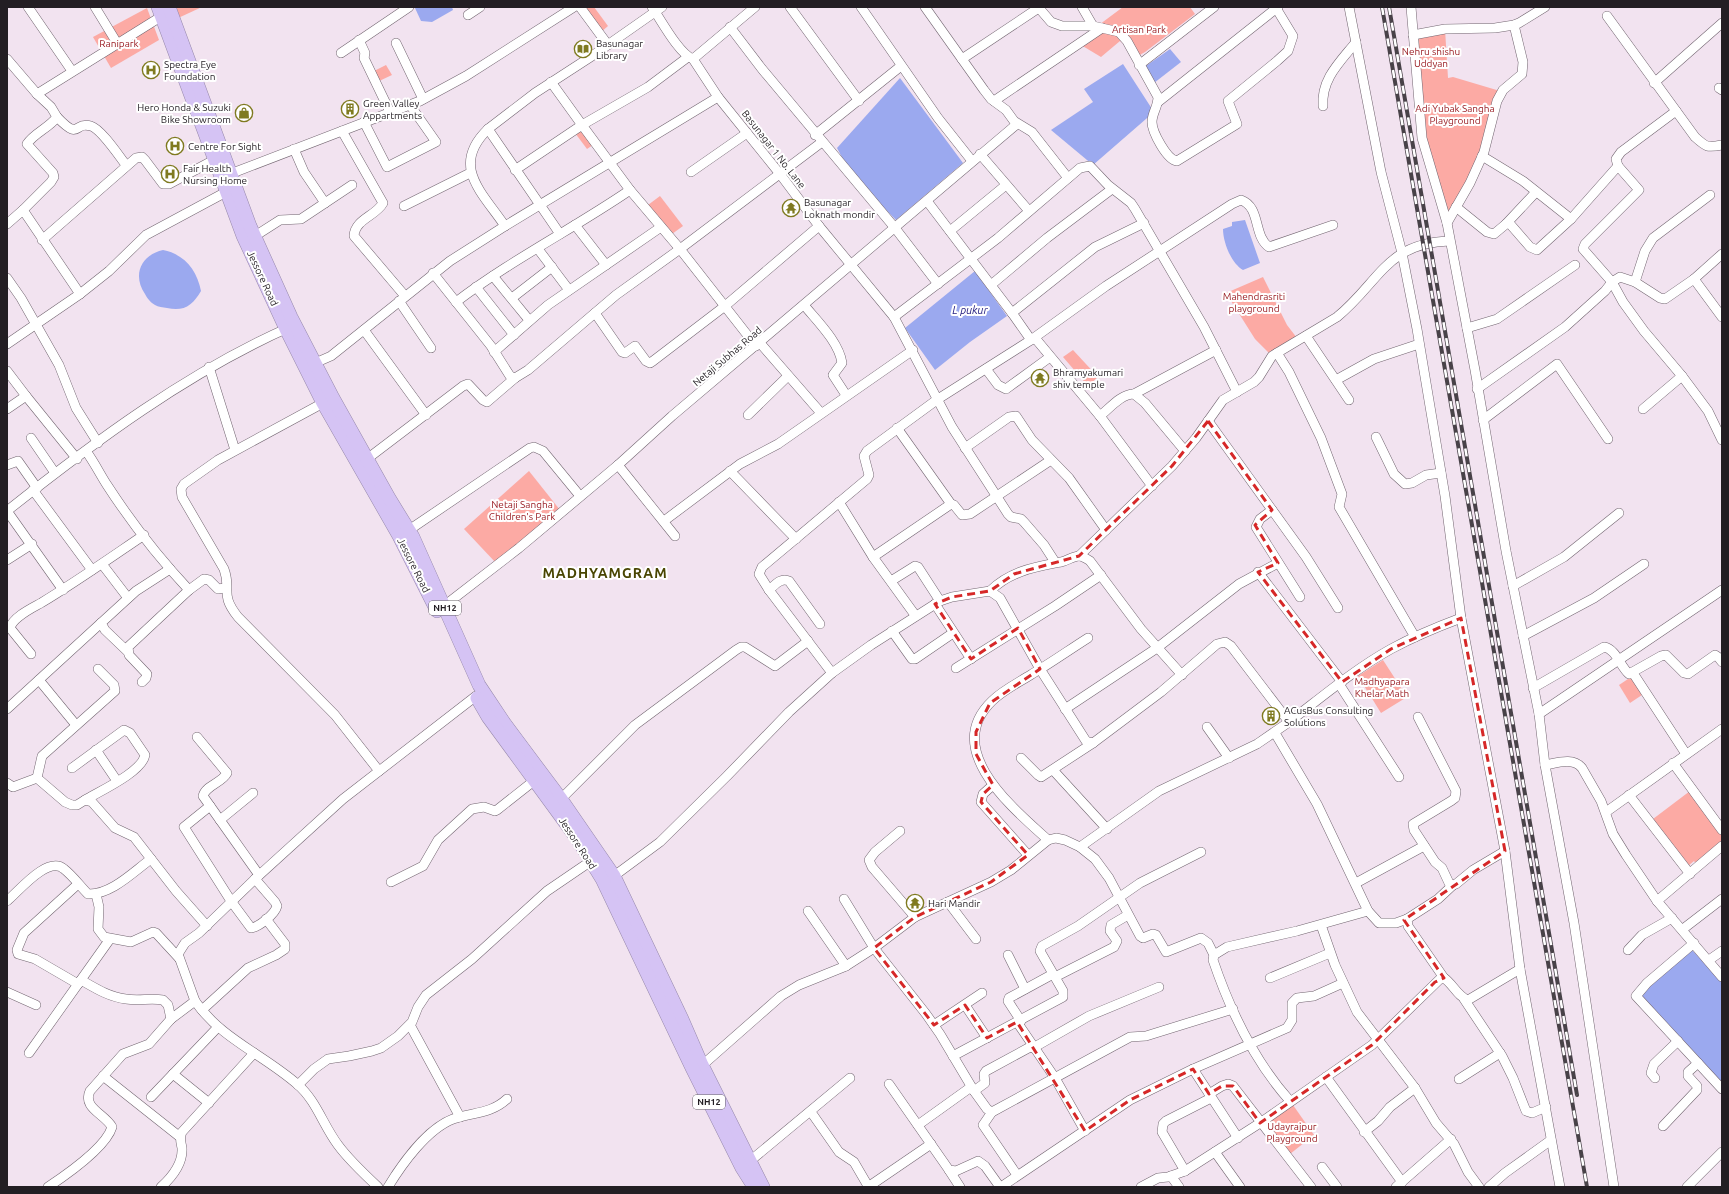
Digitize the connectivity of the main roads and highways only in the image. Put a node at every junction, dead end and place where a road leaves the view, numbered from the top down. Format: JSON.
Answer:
{"nodes":[{"id":1,"x":163,"y":10,"type":"edge"},
{"id":2,"x":186,"y":66,"type":"junction"},
{"id":3,"x":291,"y":327,"type":"junction"},
{"id":4,"x":698,"y":1069,"type":"junction"},
{"id":5,"x":754,"y":1187,"type":"edge"},
{"id":6,"x":763,"y":1187,"type":"edge"}],
"edges":[{"from":1,"to":2,"type":"highway","name":"Jessore Road","number":"NH12"},
{"from":2,"to":3,"type":"highway","number":"NH12"},
{"from":2,"to":3,"type":"highway","name":"Jessore Road","number":"NH12"},
{"from":3,"to":4,"type":"highway","name":"Jessore Road","number":"NH12"},
{"from":3,"to":4,"type":"highway","number":"NH12"},
{"from":4,"to":5,"type":"highway","name":"Jessore Road","number":"NH12"},
{"from":4,"to":6,"type":"highway","number":"NH12"}]}
